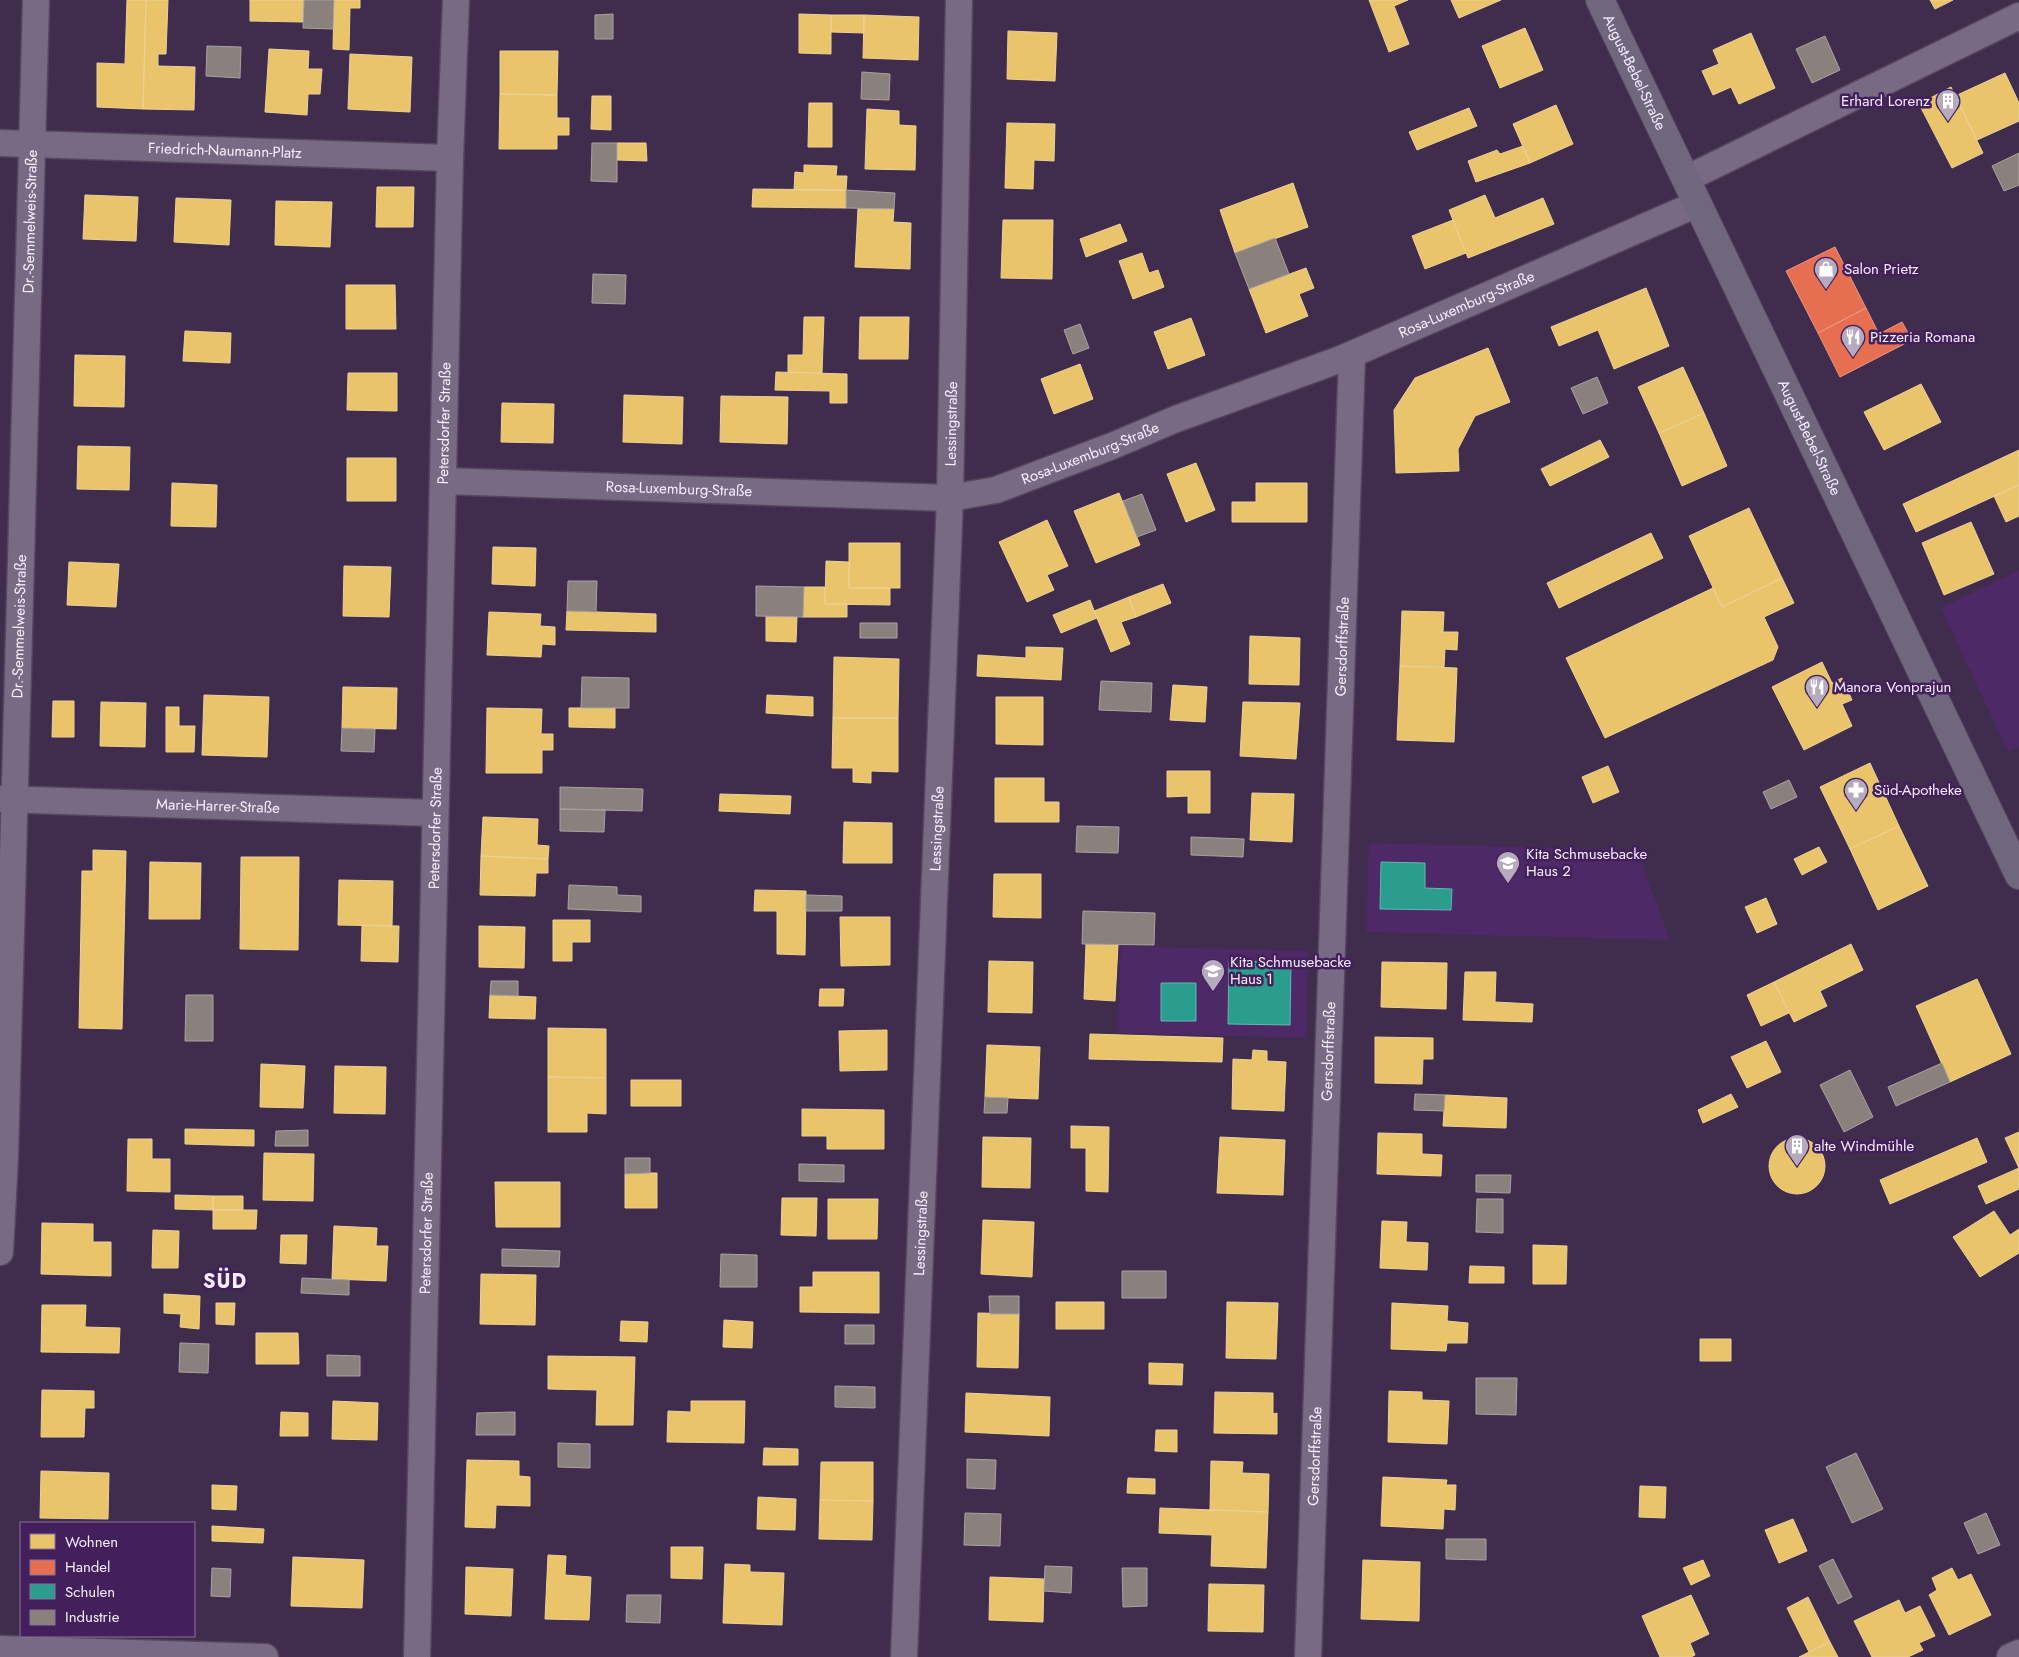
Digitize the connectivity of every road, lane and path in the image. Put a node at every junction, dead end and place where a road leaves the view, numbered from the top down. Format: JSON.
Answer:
{"nodes":[{"id":1,"x":36,"y":0,"type":"edge"},
{"id":2,"x":456,"y":0,"type":"edge"},
{"id":3,"x":959,"y":0,"type":"edge"},
{"id":4,"x":1600,"y":0,"type":"edge"},
{"id":5,"x":2019,"y":16,"type":"edge"},
{"id":6,"x":0,"y":143,"type":"edge"},
{"id":7,"x":32,"y":144,"type":"junction"},
{"id":8,"x":450,"y":158,"type":"junction"},
{"id":9,"x":1686,"y":179,"type":"junction"},
{"id":10,"x":1697,"y":204,"type":"junction"},
{"id":11,"x":1352,"y":355,"type":"junction"},
{"id":12,"x":443,"y":480,"type":"junction"},
{"id":13,"x":950,"y":498,"type":"junction"},
{"id":14,"x":7,"y":800,"type":"edge"},
{"id":15,"x":435,"y":813,"type":"junction"},
{"id":16,"x":2019,"y":875,"type":"edge"},
{"id":17,"x":0,"y":1252,"type":"edge"},
{"id":18,"x":0,"y":1649,"type":"edge"},
{"id":19,"x":2019,"y":1653,"type":"edge"},
{"id":20,"x":265,"y":1657,"type":"edge"},
{"id":21,"x":416,"y":1657,"type":"edge"},
{"id":22,"x":904,"y":1657,"type":"edge"},
{"id":23,"x":1308,"y":1657,"type":"edge"},
{"id":24,"x":2010,"y":1657,"type":"edge"}],
"edges":[{"from":1,"to":7,"type":"street","name":"Dr.-Semmelweis-Straße"},
{"from":2,"to":8,"type":"street","name":"Petersdorfer Straße"},
{"from":3,"to":13,"type":"street","name":"Lessingstraße"},
{"from":4,"to":9,"type":"main road","name":"August-Bebel-Straße"},
{"from":5,"to":9,"type":"street"},
{"from":6,"to":7,"type":"street","name":"Friedrich-Naumann-Platz"},
{"from":7,"to":8,"type":"street","name":"Friedrich-Naumann-Platz"},
{"from":7,"to":14,"type":"street","name":"Dr.-Semmelweis-Straße"},
{"from":8,"to":12,"type":"street","name":"Petersdorfer Straße"},
{"from":9,"to":10,"type":"main road","name":"August-Bebel-Straße"},
{"from":10,"to":11,"type":"street","name":"Rosa-Luxemburg-Straße"},
{"from":10,"to":16,"type":"main road","name":"August-Bebel-Straße"},
{"from":11,"to":13,"type":"street","name":"Rosa-Luxemburg-Straße"},
{"from":11,"to":23,"type":"street","name":"Gersdorffstraße"},
{"from":12,"to":13,"type":"street","name":"Rosa-Luxemburg-Straße"},
{"from":12,"to":15,"type":"street","name":"Petersdorfer Straße"},
{"from":13,"to":22,"type":"street","name":"Lessingstraße"},
{"from":14,"to":15,"type":"street","name":"Marie-Harrer-Straße"},
{"from":14,"to":17,"type":"street","name":"Dr.-Semmelweis-Straße"},
{"from":15,"to":21,"type":"street","name":"Petersdorfer Straße"},
{"from":18,"to":20,"type":"street"},
{"from":19,"to":24,"type":"street"}]}
